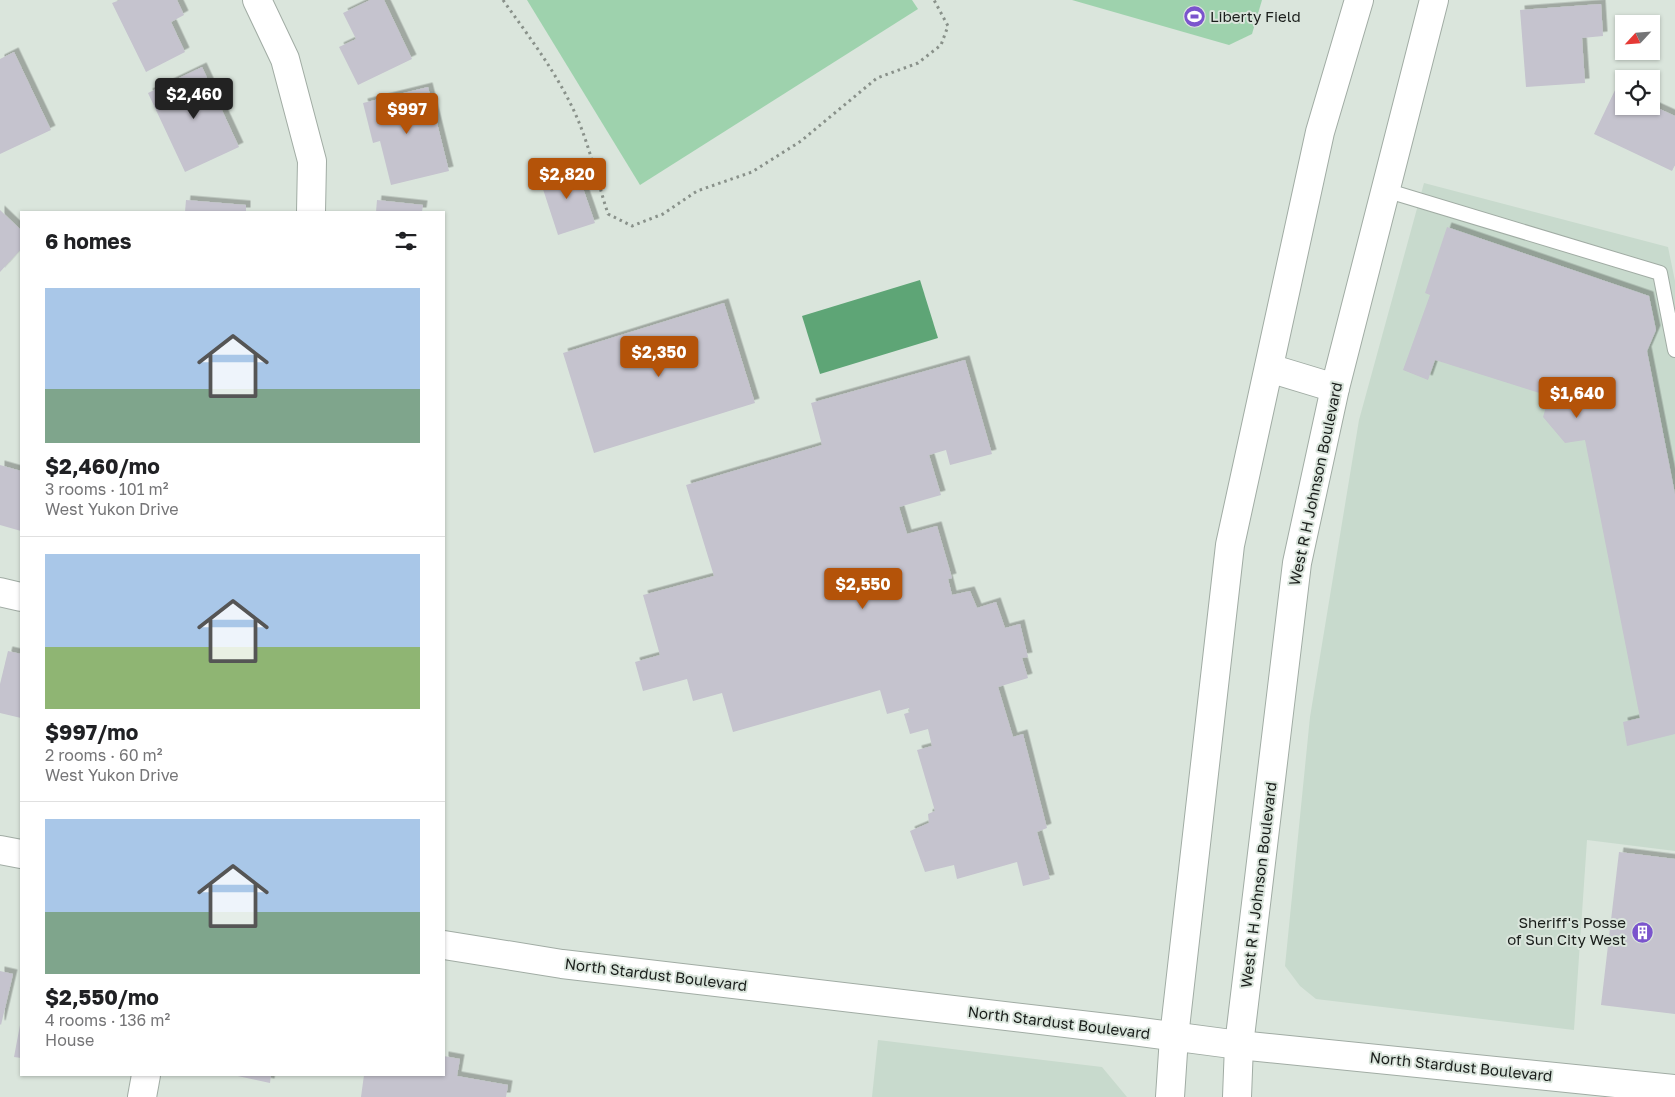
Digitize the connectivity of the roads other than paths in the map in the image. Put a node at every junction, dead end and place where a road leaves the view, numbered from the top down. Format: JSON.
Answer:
{"nodes":[{"id":1,"x":257,"y":0,"type":"edge"},
{"id":2,"x":1359,"y":0,"type":"edge"},
{"id":3,"x":1434,"y":0,"type":"edge"},
{"id":4,"x":1385,"y":190,"type":"junction"},
{"id":5,"x":311,"y":211,"type":"edge"},
{"id":6,"x":1675,"y":350,"type":"edge"},
{"id":7,"x":1269,"y":368,"type":"junction"},
{"id":8,"x":1335,"y":388,"type":"junction"},
{"id":9,"x":0,"y":592,"type":"edge"},
{"id":10,"x":20,"y":597,"type":"edge"},
{"id":11,"x":0,"y":850,"type":"edge"},
{"id":12,"x":20,"y":854,"type":"edge"},
{"id":13,"x":445,"y":945,"type":"edge"},
{"id":14,"x":1174,"y":1037,"type":"junction"},
{"id":15,"x":1239,"y":1045,"type":"junction"},
{"id":16,"x":146,"y":1076,"type":"edge"},
{"id":17,"x":1675,"y":1089,"type":"edge"},
{"id":18,"x":142,"y":1097,"type":"edge"},
{"id":19,"x":1170,"y":1097,"type":"edge"},
{"id":20,"x":1237,"y":1097,"type":"edge"}],
"edges":[{"from":1,"to":5,"type":"main road"},
{"from":2,"to":7,"type":"main road"},
{"from":3,"to":4,"type":"main road","name":"West R H Johnson Boulevard"},
{"from":4,"to":6,"type":"lane"},
{"from":4,"to":8,"type":"main road","name":"West R H Johnson Boulevard"},
{"from":7,"to":8,"type":"main road"},
{"from":7,"to":14,"type":"main road"},
{"from":8,"to":15,"type":"main road","name":"West R H Johnson Boulevard"},
{"from":9,"to":10,"type":"main road"},
{"from":11,"to":12,"type":"main road"},
{"from":13,"to":14,"type":"main road","name":"North Stardust Boulevard"},
{"from":14,"to":15,"type":"main road","name":"North Stardust Boulevard"},
{"from":14,"to":19,"type":"main road"},
{"from":15,"to":17,"type":"main road","name":"North Stardust Boulevard"},
{"from":15,"to":20,"type":"main road","name":"West R H Johnson Boulevard"},
{"from":16,"to":18,"type":"main road"}]}
